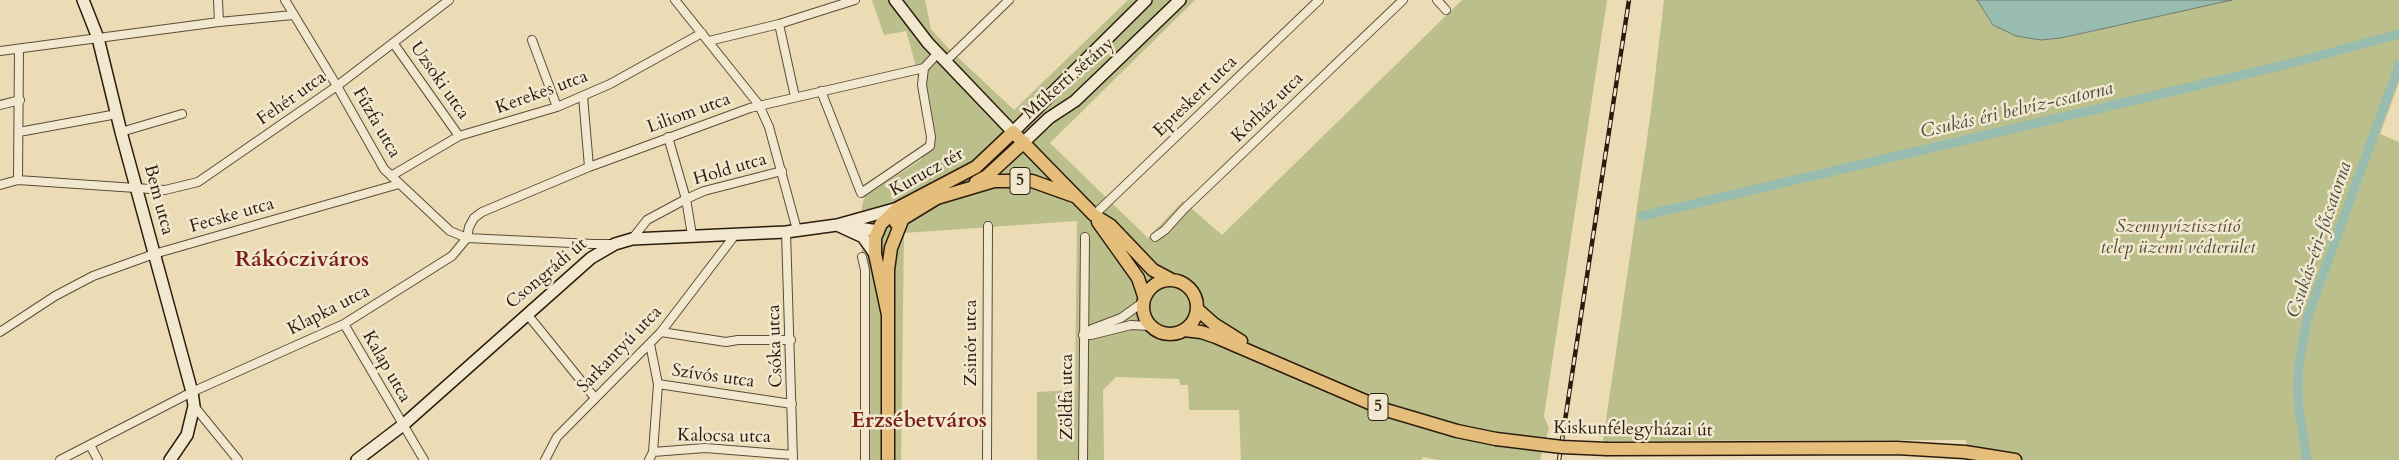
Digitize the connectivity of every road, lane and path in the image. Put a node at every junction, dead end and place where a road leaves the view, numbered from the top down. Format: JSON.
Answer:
{"nodes":[{"id":1,"x":85,"y":0,"type":"edge"},
{"id":2,"x":218,"y":0,"type":"edge"},
{"id":3,"x":285,"y":0,"type":"edge"},
{"id":4,"x":449,"y":0,"type":"edge"},
{"id":5,"x":675,"y":0,"type":"edge"},
{"id":6,"x":855,"y":0,"type":"edge"},
{"id":7,"x":895,"y":0,"type":"edge"},
{"id":8,"x":1009,"y":0,"type":"edge"},
{"id":9,"x":1146,"y":0,"type":"edge"},
{"id":10,"x":1180,"y":0,"type":"edge"},
{"id":11,"x":1319,"y":0,"type":"edge"},
{"id":12,"x":1403,"y":0,"type":"edge"},
{"id":13,"x":1437,"y":0,"type":"edge"},
{"id":14,"x":1446,"y":10,"type":"dead end"},
{"id":15,"x":293,"y":15,"type":"junction"},
{"id":16,"x":219,"y":22,"type":"junction"},
{"id":17,"x":779,"y":24,"type":"junction"},
{"id":18,"x":702,"y":33,"type":"junction"},
{"id":19,"x":98,"y":38,"type":"junction"},
{"id":20,"x":532,"y":40,"type":"dead end"},
{"id":21,"x":708,"y":41,"type":"junction"},
{"id":22,"x":394,"y":44,"type":"junction"},
{"id":23,"x":19,"y":49,"type":"junction"},
{"id":24,"x":0,"y":51,"type":"edge"},
{"id":25,"x":942,"y":57,"type":"junction"},
{"id":26,"x":924,"y":68,"type":"junction"},
{"id":27,"x":337,"y":86,"type":"junction"},
{"id":28,"x":821,"y":91,"type":"junction"},
{"id":29,"x":583,"y":96,"type":"junction"},
{"id":30,"x":795,"y":97,"type":"junction"},
{"id":31,"x":20,"y":100,"type":"junction"},
{"id":32,"x":0,"y":104,"type":"edge"},
{"id":33,"x":759,"y":105,"type":"junction"},
{"id":34,"x":557,"y":108,"type":"junction"},
{"id":35,"x":117,"y":114,"type":"junction"},
{"id":36,"x":182,"y":114,"type":"dead end"},
{"id":37,"x":19,"y":132,"type":"junction"},
{"id":38,"x":120,"y":132,"type":"junction"},
{"id":39,"x":1013,"y":132,"type":"junction"},
{"id":40,"x":459,"y":136,"type":"junction"},
{"id":41,"x":668,"y":137,"type":"junction"},
{"id":42,"x":1024,"y":142,"type":"junction"},
{"id":43,"x":589,"y":167,"type":"junction"},
{"id":44,"x":782,"y":171,"type":"junction"},
{"id":45,"x":391,"y":176,"type":"junction"},
{"id":46,"x":18,"y":180,"type":"junction"},
{"id":47,"x":400,"y":184,"type":"junction"},
{"id":48,"x":0,"y":185,"type":"edge"},
{"id":49,"x":138,"y":189,"type":"junction"},
{"id":50,"x":962,"y":189,"type":"junction"},
{"id":51,"x":1076,"y":197,"type":"junction"},
{"id":52,"x":686,"y":199,"type":"junction"},
{"id":53,"x":901,"y":213,"type":"junction"},
{"id":54,"x":1094,"y":215,"type":"junction"},
{"id":55,"x":837,"y":225,"type":"junction"},
{"id":56,"x":988,"y":226,"type":"dead end"},
{"id":57,"x":792,"y":231,"type":"junction"},
{"id":58,"x":878,"y":231,"type":"junction"},
{"id":59,"x":735,"y":235,"type":"junction"},
{"id":60,"x":692,"y":236,"type":"junction"},
{"id":61,"x":1086,"y":236,"type":"dead end"},
{"id":62,"x":1155,"y":237,"type":"dead end"},
{"id":63,"x":467,"y":238,"type":"junction"},
{"id":64,"x":632,"y":239,"type":"junction"},
{"id":65,"x":575,"y":244,"type":"junction"},
{"id":66,"x":615,"y":244,"type":"junction"},
{"id":67,"x":154,"y":254,"type":"junction"},
{"id":68,"x":875,"y":254,"type":"junction"},
{"id":69,"x":862,"y":257,"type":"dead end"},
{"id":70,"x":591,"y":258,"type":"junction"},
{"id":71,"x":888,"y":270,"type":"junction"},
{"id":72,"x":1170,"y":279,"type":"junction"},
{"id":73,"x":1144,"y":299,"type":"junction"},
{"id":74,"x":1197,"y":309,"type":"junction"},
{"id":75,"x":527,"y":314,"type":"junction"},
{"id":76,"x":888,"y":315,"type":"junction"},
{"id":77,"x":344,"y":324,"type":"junction"},
{"id":78,"x":1150,"y":326,"type":"junction"},
{"id":79,"x":1184,"y":330,"type":"junction"},
{"id":80,"x":0,"y":332,"type":"edge"},
{"id":81,"x":662,"y":332,"type":"junction"},
{"id":82,"x":1083,"y":335,"type":"junction"},
{"id":83,"x":791,"y":340,"type":"junction"},
{"id":84,"x":650,"y":344,"type":"junction"},
{"id":85,"x":1266,"y":357,"type":"junction"},
{"id":86,"x":658,"y":384,"type":"junction"},
{"id":87,"x":192,"y":392,"type":"junction"},
{"id":88,"x":595,"y":398,"type":"junction"},
{"id":89,"x":792,"y":404,"type":"junction"},
{"id":90,"x":194,"y":406,"type":"junction"},
{"id":91,"x":403,"y":425,"type":"junction"},
{"id":92,"x":90,"y":445,"type":"junction"},
{"id":93,"x":653,"y":452,"type":"junction"},
{"id":94,"x":763,"y":456,"type":"edge"},
{"id":95,"x":793,"y":458,"type":"edge"},
{"id":96,"x":60,"y":460,"type":"edge"},
{"id":97,"x":98,"y":460,"type":"edge"},
{"id":98,"x":170,"y":460,"type":"edge"},
{"id":99,"x":238,"y":460,"type":"edge"},
{"id":100,"x":357,"y":460,"type":"edge"},
{"id":101,"x":424,"y":460,"type":"edge"},
{"id":102,"x":544,"y":460,"type":"edge"},
{"id":103,"x":649,"y":460,"type":"edge"},
{"id":104,"x":865,"y":460,"type":"edge"},
{"id":105,"x":888,"y":460,"type":"edge"},
{"id":106,"x":987,"y":460,"type":"edge"},
{"id":107,"x":1083,"y":460,"type":"edge"},
{"id":108,"x":2015,"y":460,"type":"edge"}],
"edges":[{"from":1,"to":19,"type":"street","name":"Bem utca"},
{"from":2,"to":16,"type":"street"},
{"from":3,"to":15,"type":"street","name":"Fűzfa utca"},
{"from":4,"to":22,"type":"street","name":"Fehér utca"},
{"from":5,"to":18,"type":"street","name":"Csóka utca"},
{"from":6,"to":17,"type":"street"},
{"from":7,"to":25,"type":"street"},
{"from":8,"to":25,"type":"street"},
{"from":9,"to":39,"type":"street","name":"Műkerti sétány"},
{"from":10,"to":42,"type":"street","name":"Műkerti sétány"},
{"from":11,"to":54,"type":"street","name":"Epreskert utca"},
{"from":12,"to":62,"type":"street","name":"Kórház utca"},
{"from":13,"to":14,"type":"street"},
{"from":15,"to":16,"type":"street"},
{"from":15,"to":27,"type":"street","name":"Fűzfa utca"},
{"from":16,"to":19,"type":"street"},
{"from":17,"to":21,"type":"street"},
{"from":17,"to":30,"type":"street"},
{"from":18,"to":21,"type":"street","name":"Csóka utca"},
{"from":18,"to":29,"type":"street","name":"Kerekes utca"},
{"from":19,"to":23,"type":"street"},
{"from":19,"to":35,"type":"street","name":"Bem utca"},
{"from":20,"to":34,"type":"street"},
{"from":21,"to":33,"type":"street","name":"Csóka utca"},
{"from":22,"to":27,"type":"street","name":"Fehér utca"},
{"from":22,"to":40,"type":"street","name":"Uzsoki utca"},
{"from":23,"to":24,"type":"street"},
{"from":23,"to":31,"type":"street"},
{"from":25,"to":26,"type":"street"},
{"from":25,"to":39,"type":"street"},
{"from":26,"to":28,"type":"street","name":"Liliom utca"},
{"from":26,"to":28,"type":"street","name":"Kurucz tér"},
{"from":27,"to":45,"type":"street","name":"Fűzfa utca"},
{"from":27,"to":49,"type":"street","name":"Fehér utca"},
{"from":28,"to":30,"type":"street","name":"Liliom utca"},
{"from":29,"to":34,"type":"street","name":"Kerekes utca"},
{"from":29,"to":43,"type":"street"},
{"from":30,"to":33,"type":"street","name":"Liliom utca"},
{"from":31,"to":32,"type":"street"},
{"from":31,"to":37,"type":"street"},
{"from":33,"to":41,"type":"street","name":"Liliom utca"},
{"from":33,"to":44,"type":"street","name":"Csóka utca"},
{"from":34,"to":40,"type":"street","name":"Kerekes utca"},
{"from":35,"to":37,"type":"street"},
{"from":35,"to":38,"type":"street","name":"Bem utca"},
{"from":36,"to":38,"type":"street"},
{"from":37,"to":46,"type":"street"},
{"from":38,"to":49,"type":"street","name":"Bem utca"},
{"from":39,"to":42,"type":"main road","number":"5"},
{"from":39,"to":53,"type":"main road","name":"Kurucz tér","number":"5"},
{"from":40,"to":45,"type":"street","name":"Kerekes utca"},
{"from":41,"to":43,"type":"street","name":"Liliom utca"},
{"from":41,"to":52,"type":"street"},
{"from":42,"to":50,"type":"main road"},
{"from":42,"to":51,"type":"main road","number":"5"},
{"from":43,"to":63,"type":"street","name":"Liliom utca"},
{"from":44,"to":52,"type":"street","name":"Hold utca"},
{"from":44,"to":57,"type":"street","name":"Csóka utca"},
{"from":45,"to":47,"type":"street","name":"Fűzfa utca"},
{"from":46,"to":48,"type":"street","name":"Fehér utca"},
{"from":46,"to":49,"type":"street","name":"Fehér utca"},
{"from":47,"to":63,"type":"street","name":"Fűzfa utca"},
{"from":47,"to":67,"type":"street","name":"Fecske utca"},
{"from":49,"to":67,"type":"street","name":"Bem utca"},
{"from":50,"to":51,"type":"main road","number":"5"},
{"from":50,"to":53,"type":"main road","name":"Kurucz tér","number":"5"},
{"from":51,"to":54,"type":"main road","number":"5"},
{"from":52,"to":60,"type":"street"},
{"from":52,"to":64,"type":"street","name":"Hold utca"},
{"from":53,"to":55,"type":"street","name":"Csongrádi út"},
{"from":53,"to":58,"type":"main road","name":"Kurucz tér","number":"5"},
{"from":53,"to":71,"type":"main road"},
{"from":54,"to":72,"type":"main road","number":"5"},
{"from":54,"to":73,"type":"main road","number":"5"},
{"from":55,"to":57,"type":"street","name":"Csongrádi út"},
{"from":55,"to":58,"type":"street","name":"Csongrádi út"},
{"from":55,"to":68,"type":"street"},
{"from":56,"to":106,"type":"street","name":"Zsinór utca"},
{"from":57,"to":59,"type":"street","name":"Csongrádi út"},
{"from":57,"to":83,"type":"street","name":"Csóka utca"},
{"from":58,"to":68,"type":"main road"},
{"from":58,"to":71,"type":"main road"},
{"from":59,"to":60,"type":"street","name":"Csongrádi út"},
{"from":59,"to":81,"type":"street","name":"Sarkantyú utca"},
{"from":60,"to":64,"type":"street","name":"Csongrádi út"},
{"from":61,"to":82,"type":"street","name":"Zöldfa utca"},
{"from":63,"to":65,"type":"street"},
{"from":63,"to":77,"type":"street","name":"Klapka utca"},
{"from":64,"to":66,"type":"street","name":"Csongrádi út"},
{"from":65,"to":66,"type":"street"},
{"from":65,"to":70,"type":"street"},
{"from":66,"to":70,"type":"street","name":"Csongrádi út"},
{"from":67,"to":80,"type":"street","name":"Fecske utca"},
{"from":67,"to":87,"type":"street","name":"Bem utca"},
{"from":68,"to":76,"type":"main road"},
{"from":69,"to":104,"type":"street"},
{"from":70,"to":75,"type":"street","name":"Csongrádi út"},
{"from":71,"to":76,"type":"main road"},
{"from":72,"to":73,"type":"main road"},
{"from":72,"to":74,"type":"main road","number":"5"},
{"from":73,"to":78,"type":"main road","number":"5"},
{"from":73,"to":82,"type":"street","name":"Zöldfa utca"},
{"from":74,"to":79,"type":"main road"},
{"from":74,"to":85,"type":"main road","name":"Kiskunfélegyházai út","number":"5"},
{"from":75,"to":88,"type":"street"},
{"from":75,"to":91,"type":"street","name":"Csongrádi út"},
{"from":76,"to":105,"type":"main road"},
{"from":77,"to":87,"type":"street","name":"Klapka utca"},
{"from":77,"to":91,"type":"street","name":"Kalap utca"},
{"from":78,"to":79,"type":"main road","number":"5"},
{"from":78,"to":82,"type":"street","name":"Zöldfa utca"},
{"from":79,"to":85,"type":"main road","name":"Kiskunfélegyházai út","number":"5"},
{"from":81,"to":83,"type":"street"},
{"from":81,"to":84,"type":"street","name":"Sarkantyú utca"},
{"from":82,"to":107,"type":"street","name":"Zöldfa utca"},
{"from":83,"to":89,"type":"street","name":"Csóka utca"},
{"from":84,"to":86,"type":"street"},
{"from":84,"to":88,"type":"street","name":"Sarkantyú utca"},
{"from":85,"to":108,"type":"main road","name":"Kiskunfélegyházai út","number":"5","bridge":true},
{"from":86,"to":89,"type":"street","name":"Szívós utca"},
{"from":86,"to":93,"type":"street"},
{"from":87,"to":90,"type":"street","name":"Bem utca"},
{"from":87,"to":92,"type":"street","name":"Klapka utca"},
{"from":88,"to":102,"type":"street","name":"Sarkantyú utca"},
{"from":89,"to":95,"type":"street","name":"Csóka utca"},
{"from":90,"to":98,"type":"street"},
{"from":90,"to":99,"type":"street"},
{"from":91,"to":100,"type":"street","name":"Csongrádi út"},
{"from":91,"to":101,"type":"street","name":"Kalap utca"},
{"from":92,"to":96,"type":"street","name":"Klapka utca"},
{"from":92,"to":97,"type":"street"},
{"from":93,"to":94,"type":"street","name":"Kalocsa utca"},
{"from":93,"to":103,"type":"street"},
{"from":94,"to":95,"type":"street","name":"Kalocsa utca"}]}
